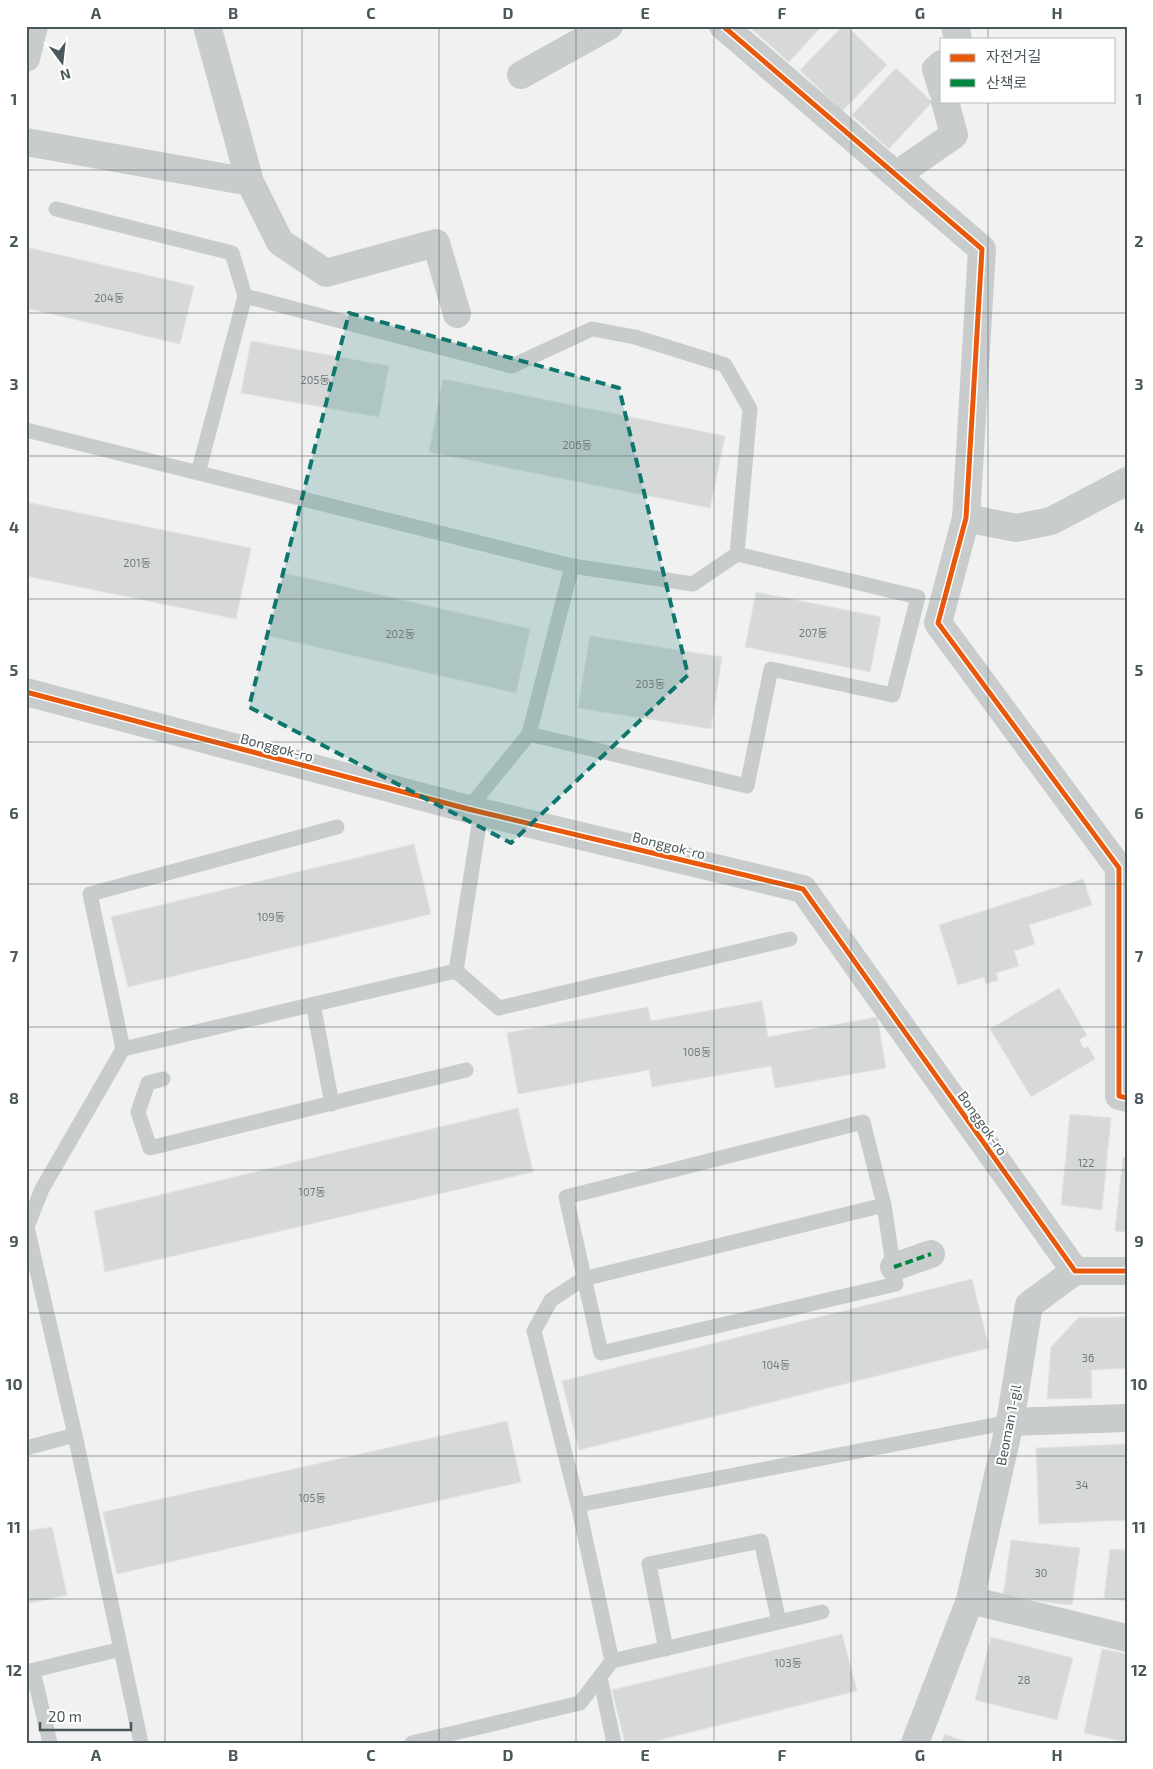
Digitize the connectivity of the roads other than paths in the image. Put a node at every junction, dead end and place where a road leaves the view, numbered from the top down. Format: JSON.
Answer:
{"nodes":[{"id":1,"x":34,"y":26,"type":"edge"},
{"id":2,"x":207,"y":26,"type":"edge"},
{"id":3,"x":609,"y":26,"type":"edge"},
{"id":4,"x":723,"y":26,"type":"edge"},
{"id":5,"x":26,"y":58,"type":"edge"},
{"id":6,"x":940,"y":66,"type":"edge"},
{"id":7,"x":521,"y":75,"type":"dead end"},
{"id":8,"x":940,"y":82,"type":"edge"},
{"id":9,"x":945,"y":102,"type":"edge"},
{"id":10,"x":26,"y":142,"type":"edge"},
{"id":11,"x":896,"y":175,"type":"junction"},
{"id":12,"x":250,"y":182,"type":"junction"},
{"id":13,"x":56,"y":209,"type":"dead end"},
{"id":14,"x":245,"y":296,"type":"junction"},
{"id":15,"x":457,"y":314,"type":"dead end"},
{"id":16,"x":26,"y":430,"type":"edge"},
{"id":17,"x":198,"y":472,"type":"junction"},
{"id":18,"x":1127,"y":481,"type":"edge"},
{"id":19,"x":966,"y":518,"type":"junction"},
{"id":20,"x":737,"y":554,"type":"junction"},
{"id":21,"x":572,"y":566,"type":"junction"},
{"id":22,"x":26,"y":692,"type":"edge"},
{"id":23,"x":529,"y":734,"type":"junction"},
{"id":24,"x":474,"y":810,"type":"junction"},
{"id":25,"x":337,"y":827,"type":"dead end"},
{"id":26,"x":1123,"y":866,"type":"edge"},
{"id":27,"x":790,"y":939,"type":"dead end"},
{"id":28,"x":456,"y":971,"type":"junction"},
{"id":29,"x":312,"y":1004,"type":"junction"},
{"id":30,"x":123,"y":1049,"type":"junction"},
{"id":31,"x":466,"y":1070,"type":"dead end"},
{"id":32,"x":163,"y":1079,"type":"dead end"},
{"id":33,"x":1127,"y":1098,"type":"edge"},
{"id":34,"x":332,"y":1104,"type":"junction"},
{"id":35,"x":884,"y":1205,"type":"junction"},
{"id":36,"x":931,"y":1254,"type":"dead end"},
{"id":37,"x":894,"y":1267,"type":"junction"},
{"id":38,"x":1075,"y":1271,"type":"junction"},
{"id":39,"x":1127,"y":1271,"type":"edge"},
{"id":40,"x":583,"y":1279,"type":"junction"},
{"id":41,"x":1127,"y":1418,"type":"edge"},
{"id":42,"x":1010,"y":1422,"type":"junction"},
{"id":43,"x":75,"y":1435,"type":"junction"},
{"id":44,"x":26,"y":1448,"type":"edge"},
{"id":45,"x":578,"y":1506,"type":"junction"},
{"id":46,"x":970,"y":1600,"type":"junction"},
{"id":47,"x":822,"y":1612,"type":"dead end"},
{"id":48,"x":780,"y":1622,"type":"junction"},
{"id":49,"x":1127,"y":1638,"type":"edge"},
{"id":50,"x":121,"y":1649,"type":"junction"},
{"id":51,"x":666,"y":1649,"type":"junction"},
{"id":52,"x":612,"y":1662,"type":"junction"},
{"id":53,"x":29,"y":1671,"type":"edge"},
{"id":54,"x":600,"y":1678,"type":"junction"},
{"id":55,"x":50,"y":1743,"type":"edge"},
{"id":56,"x":141,"y":1743,"type":"edge"},
{"id":57,"x":412,"y":1743,"type":"edge"},
{"id":58,"x":614,"y":1743,"type":"edge"},
{"id":59,"x":915,"y":1743,"type":"edge"}],
"edges":[{"from":1,"to":5,"type":"street"},
{"from":2,"to":12,"type":"street"},
{"from":3,"to":7,"type":"street"},
{"from":4,"to":11,"type":"street"},
{"from":6,"to":8,"type":"street"},
{"from":9,"to":11,"type":"street"},
{"from":10,"to":12,"type":"street"},
{"from":11,"to":19,"type":"street"},
{"from":12,"to":15,"type":"street"},
{"from":13,"to":14,"type":"lane"},
{"from":14,"to":17,"type":"lane"},
{"from":14,"to":20,"type":"lane"},
{"from":16,"to":17,"type":"lane"},
{"from":17,"to":21,"type":"lane"},
{"from":18,"to":19,"type":"street"},
{"from":19,"to":26,"type":"street"},
{"from":20,"to":21,"type":"lane"},
{"from":20,"to":23,"type":"lane"},
{"from":21,"to":23,"type":"lane"},
{"from":22,"to":24,"type":"street","name":"Bonggok-ro"},
{"from":23,"to":24,"type":"lane"},
{"from":24,"to":28,"type":"lane"},
{"from":24,"to":38,"type":"street","name":"Bonggok-ro"},
{"from":25,"to":30,"type":"lane"},
{"from":26,"to":33,"type":"street"},
{"from":27,"to":28,"type":"lane"},
{"from":28,"to":29,"type":"lane"},
{"from":29,"to":30,"type":"lane"},
{"from":29,"to":34,"type":"lane"},
{"from":30,"to":43,"type":"lane"},
{"from":31,"to":34,"type":"lane"},
{"from":32,"to":34,"type":"lane"},
{"from":35,"to":37,"type":"lane"},
{"from":35,"to":40,"type":"lane"},
{"from":35,"to":40,"type":"lane"},
{"from":36,"to":37,"type":"street"},
{"from":37,"to":40,"type":"lane"},
{"from":38,"to":39,"type":"street"},
{"from":38,"to":42,"type":"street","name":"Beoman 1-gil"},
{"from":40,"to":45,"type":"lane"},
{"from":41,"to":42,"type":"street"},
{"from":42,"to":45,"type":"lane"},
{"from":42,"to":46,"type":"street","name":"Beoman 1-gil"},
{"from":43,"to":44,"type":"lane"},
{"from":43,"to":50,"type":"lane"},
{"from":45,"to":52,"type":"lane"},
{"from":46,"to":49,"type":"street"},
{"from":46,"to":59,"type":"street","name":"Beoman 1-gil"},
{"from":47,"to":48,"type":"lane"},
{"from":48,"to":51,"type":"lane"},
{"from":48,"to":51,"type":"lane"},
{"from":50,"to":53,"type":"lane"},
{"from":50,"to":56,"type":"lane"},
{"from":51,"to":52,"type":"lane"},
{"from":52,"to":54,"type":"lane"},
{"from":53,"to":55,"type":"lane"},
{"from":54,"to":57,"type":"lane"},
{"from":54,"to":58,"type":"lane"}]}
